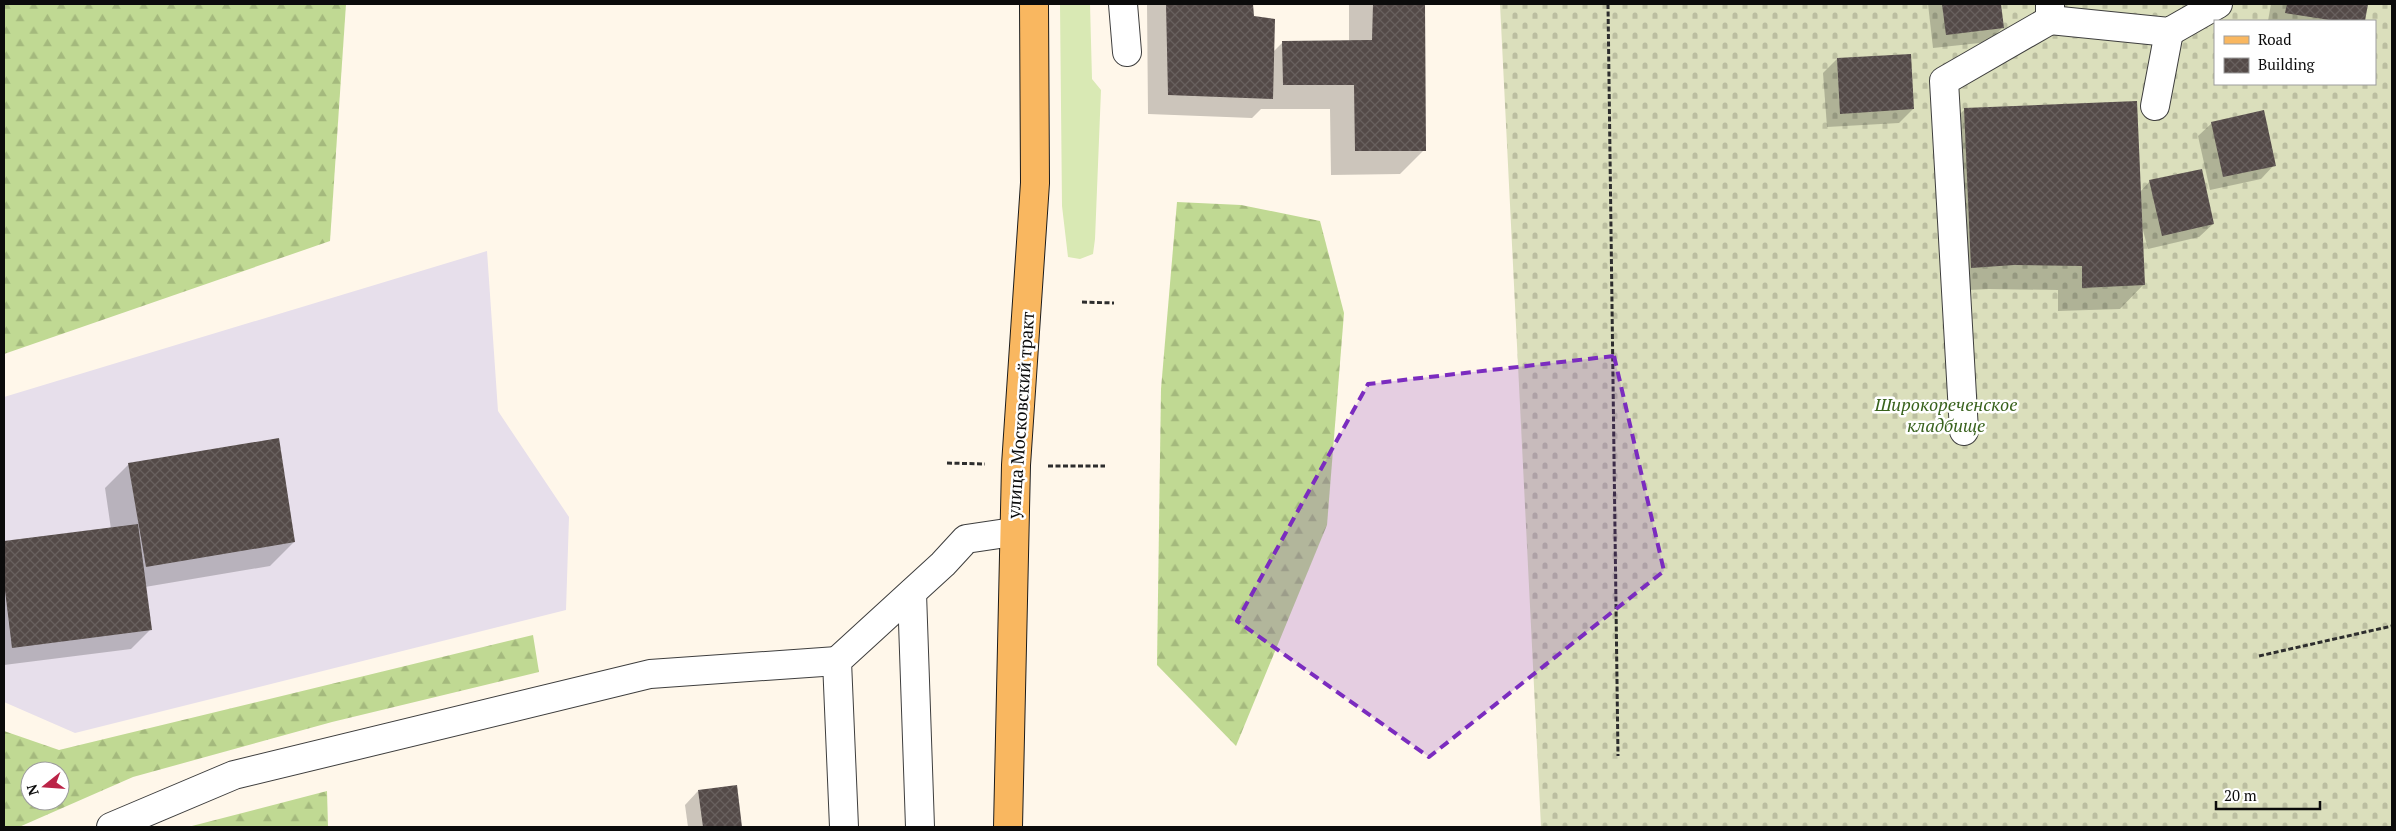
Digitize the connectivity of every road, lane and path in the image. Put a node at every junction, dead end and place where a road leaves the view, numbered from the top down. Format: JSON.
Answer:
{"nodes":[{"id":1,"x":1034,"y":4,"type":"edge"},
{"id":2,"x":1124,"y":4,"type":"edge"},
{"id":3,"x":1608,"y":4,"type":"edge"},
{"id":4,"x":2218,"y":4,"type":"edge"},
{"id":5,"x":2050,"y":12,"type":"edge"},
{"id":6,"x":2169,"y":32,"type":"junction"},
{"id":7,"x":1127,"y":52,"type":"dead end"},
{"id":8,"x":2154,"y":106,"type":"dead end"},
{"id":9,"x":1082,"y":302,"type":"dead end"},
{"id":10,"x":1114,"y":303,"type":"dead end"},
{"id":11,"x":1964,"y":431,"type":"dead end"},
{"id":12,"x":1013,"y":532,"type":"junction"},
{"id":13,"x":912,"y":592,"type":"junction"},
{"id":14,"x":2392,"y":626,"type":"edge"},
{"id":15,"x":2259,"y":656,"type":"dead end"},
{"id":16,"x":837,"y":661,"type":"junction"},
{"id":17,"x":1618,"y":756,"type":"dead end"},
{"id":18,"x":111,"y":827,"type":"edge"},
{"id":19,"x":844,"y":827,"type":"edge"},
{"id":20,"x":920,"y":827,"type":"edge"},
{"id":21,"x":1008,"y":827,"type":"edge"}],
"edges":[{"from":1,"to":12,"type":"main road","name":"улица Московский тракт"},
{"from":2,"to":7,"type":"street"},
{"from":3,"to":17,"type":"path"},
{"from":4,"to":6,"type":"street"},
{"from":5,"to":6,"type":"street"},
{"from":5,"to":11,"type":"street"},
{"from":6,"to":8,"type":"street"},
{"from":9,"to":10,"type":"path"},
{"from":12,"to":13,"type":"street"},
{"from":12,"to":21,"type":"main road","name":"улица Московский тракт"},
{"from":13,"to":16,"type":"street"},
{"from":13,"to":20,"type":"street"},
{"from":14,"to":15,"type":"path"},
{"from":16,"to":18,"type":"street"},
{"from":16,"to":19,"type":"street"}]}
